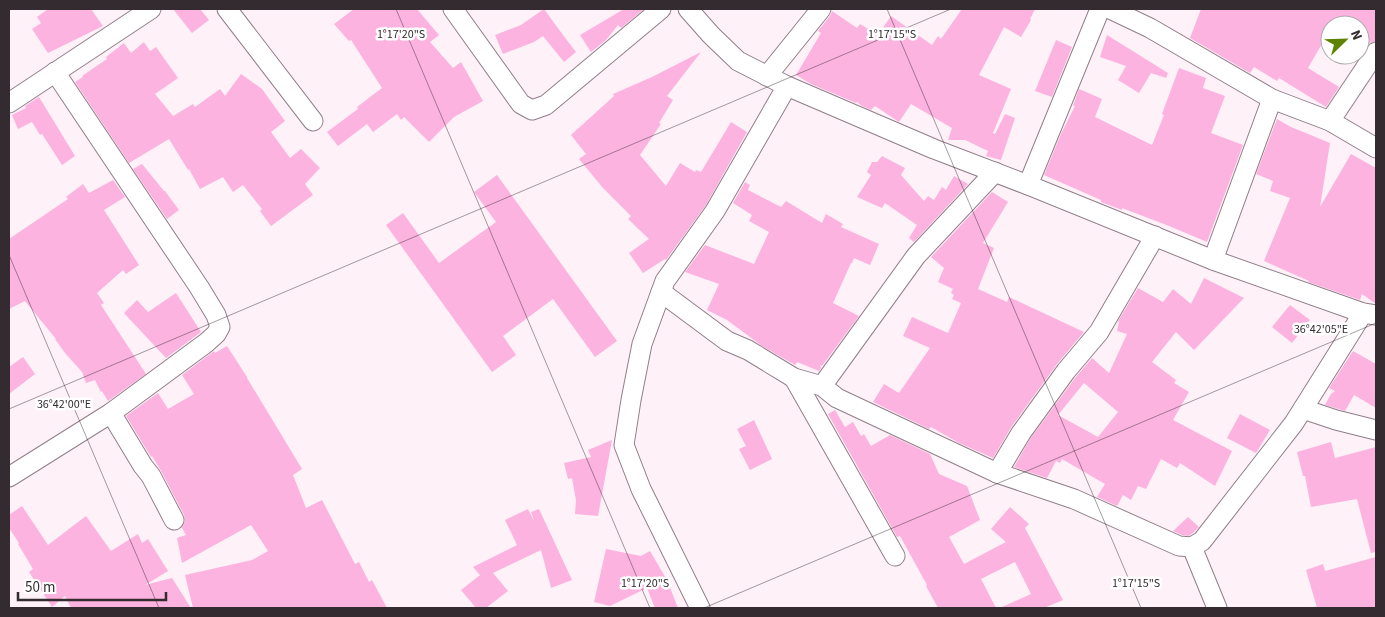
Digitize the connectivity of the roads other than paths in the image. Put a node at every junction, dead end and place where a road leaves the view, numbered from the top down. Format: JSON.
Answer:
{"nodes":[{"id":1,"x":151,"y":9,"type":"edge"},
{"id":2,"x":227,"y":9,"type":"edge"},
{"id":3,"x":453,"y":9,"type":"edge"},
{"id":4,"x":660,"y":9,"type":"edge"},
{"id":5,"x":688,"y":9,"type":"edge"},
{"id":6,"x":821,"y":9,"type":"edge"},
{"id":7,"x":1100,"y":9,"type":"edge"},
{"id":8,"x":1110,"y":9,"type":"edge"},
{"id":9,"x":1376,"y":52,"type":"edge"},
{"id":10,"x":56,"y":72,"type":"junction"},
{"id":11,"x":767,"y":76,"type":"junction"},
{"id":12,"x":786,"y":86,"type":"junction"},
{"id":13,"x":1272,"y":99,"type":"junction"},
{"id":14,"x":9,"y":103,"type":"edge"},
{"id":15,"x":313,"y":121,"type":"dead end"},
{"id":16,"x":1330,"y":121,"type":"junction"},
{"id":17,"x":1376,"y":148,"type":"edge"},
{"id":18,"x":995,"y":172,"type":"junction"},
{"id":19,"x":1028,"y":185,"type":"junction"},
{"id":20,"x":1155,"y":236,"type":"junction"},
{"id":21,"x":1213,"y":260,"type":"junction"},
{"id":22,"x":661,"y":292,"type":"junction"},
{"id":23,"x":1370,"y":314,"type":"edge"},
{"id":24,"x":794,"y":378,"type":"junction"},
{"id":25,"x":822,"y":386,"type":"junction"},
{"id":26,"x":1303,"y":409,"type":"junction"},
{"id":27,"x":111,"y":413,"type":"junction"},
{"id":28,"x":1376,"y":430,"type":"edge"},
{"id":29,"x":997,"y":473,"type":"junction"},
{"id":30,"x":9,"y":477,"type":"edge"},
{"id":31,"x":174,"y":520,"type":"dead end"},
{"id":32,"x":1192,"y":547,"type":"junction"},
{"id":33,"x":894,"y":556,"type":"dead end"},
{"id":34,"x":700,"y":608,"type":"edge"},
{"id":35,"x":1217,"y":608,"type":"edge"}],
"edges":[{"from":1,"to":10,"type":"street"},
{"from":2,"to":15,"type":"street"},
{"from":3,"to":4,"type":"street"},
{"from":5,"to":11,"type":"street"},
{"from":6,"to":11,"type":"street"},
{"from":7,"to":19,"type":"street"},
{"from":8,"to":13,"type":"street"},
{"from":9,"to":16,"type":"street"},
{"from":10,"to":14,"type":"street"},
{"from":10,"to":27,"type":"street"},
{"from":11,"to":12,"type":"street"},
{"from":12,"to":18,"type":"street"},
{"from":12,"to":22,"type":"street"},
{"from":13,"to":16,"type":"street"},
{"from":13,"to":21,"type":"street"},
{"from":16,"to":17,"type":"street"},
{"from":18,"to":19,"type":"street"},
{"from":18,"to":25,"type":"street"},
{"from":19,"to":20,"type":"street"},
{"from":20,"to":21,"type":"street"},
{"from":20,"to":29,"type":"street"},
{"from":21,"to":23,"type":"street"},
{"from":22,"to":24,"type":"street"},
{"from":22,"to":34,"type":"street"},
{"from":23,"to":26,"type":"street"},
{"from":24,"to":25,"type":"street"},
{"from":24,"to":33,"type":"street"},
{"from":25,"to":29,"type":"street"},
{"from":26,"to":28,"type":"street"},
{"from":26,"to":32,"type":"street"},
{"from":27,"to":30,"type":"street"},
{"from":27,"to":31,"type":"street"},
{"from":29,"to":32,"type":"street"},
{"from":32,"to":35,"type":"street"}]}
